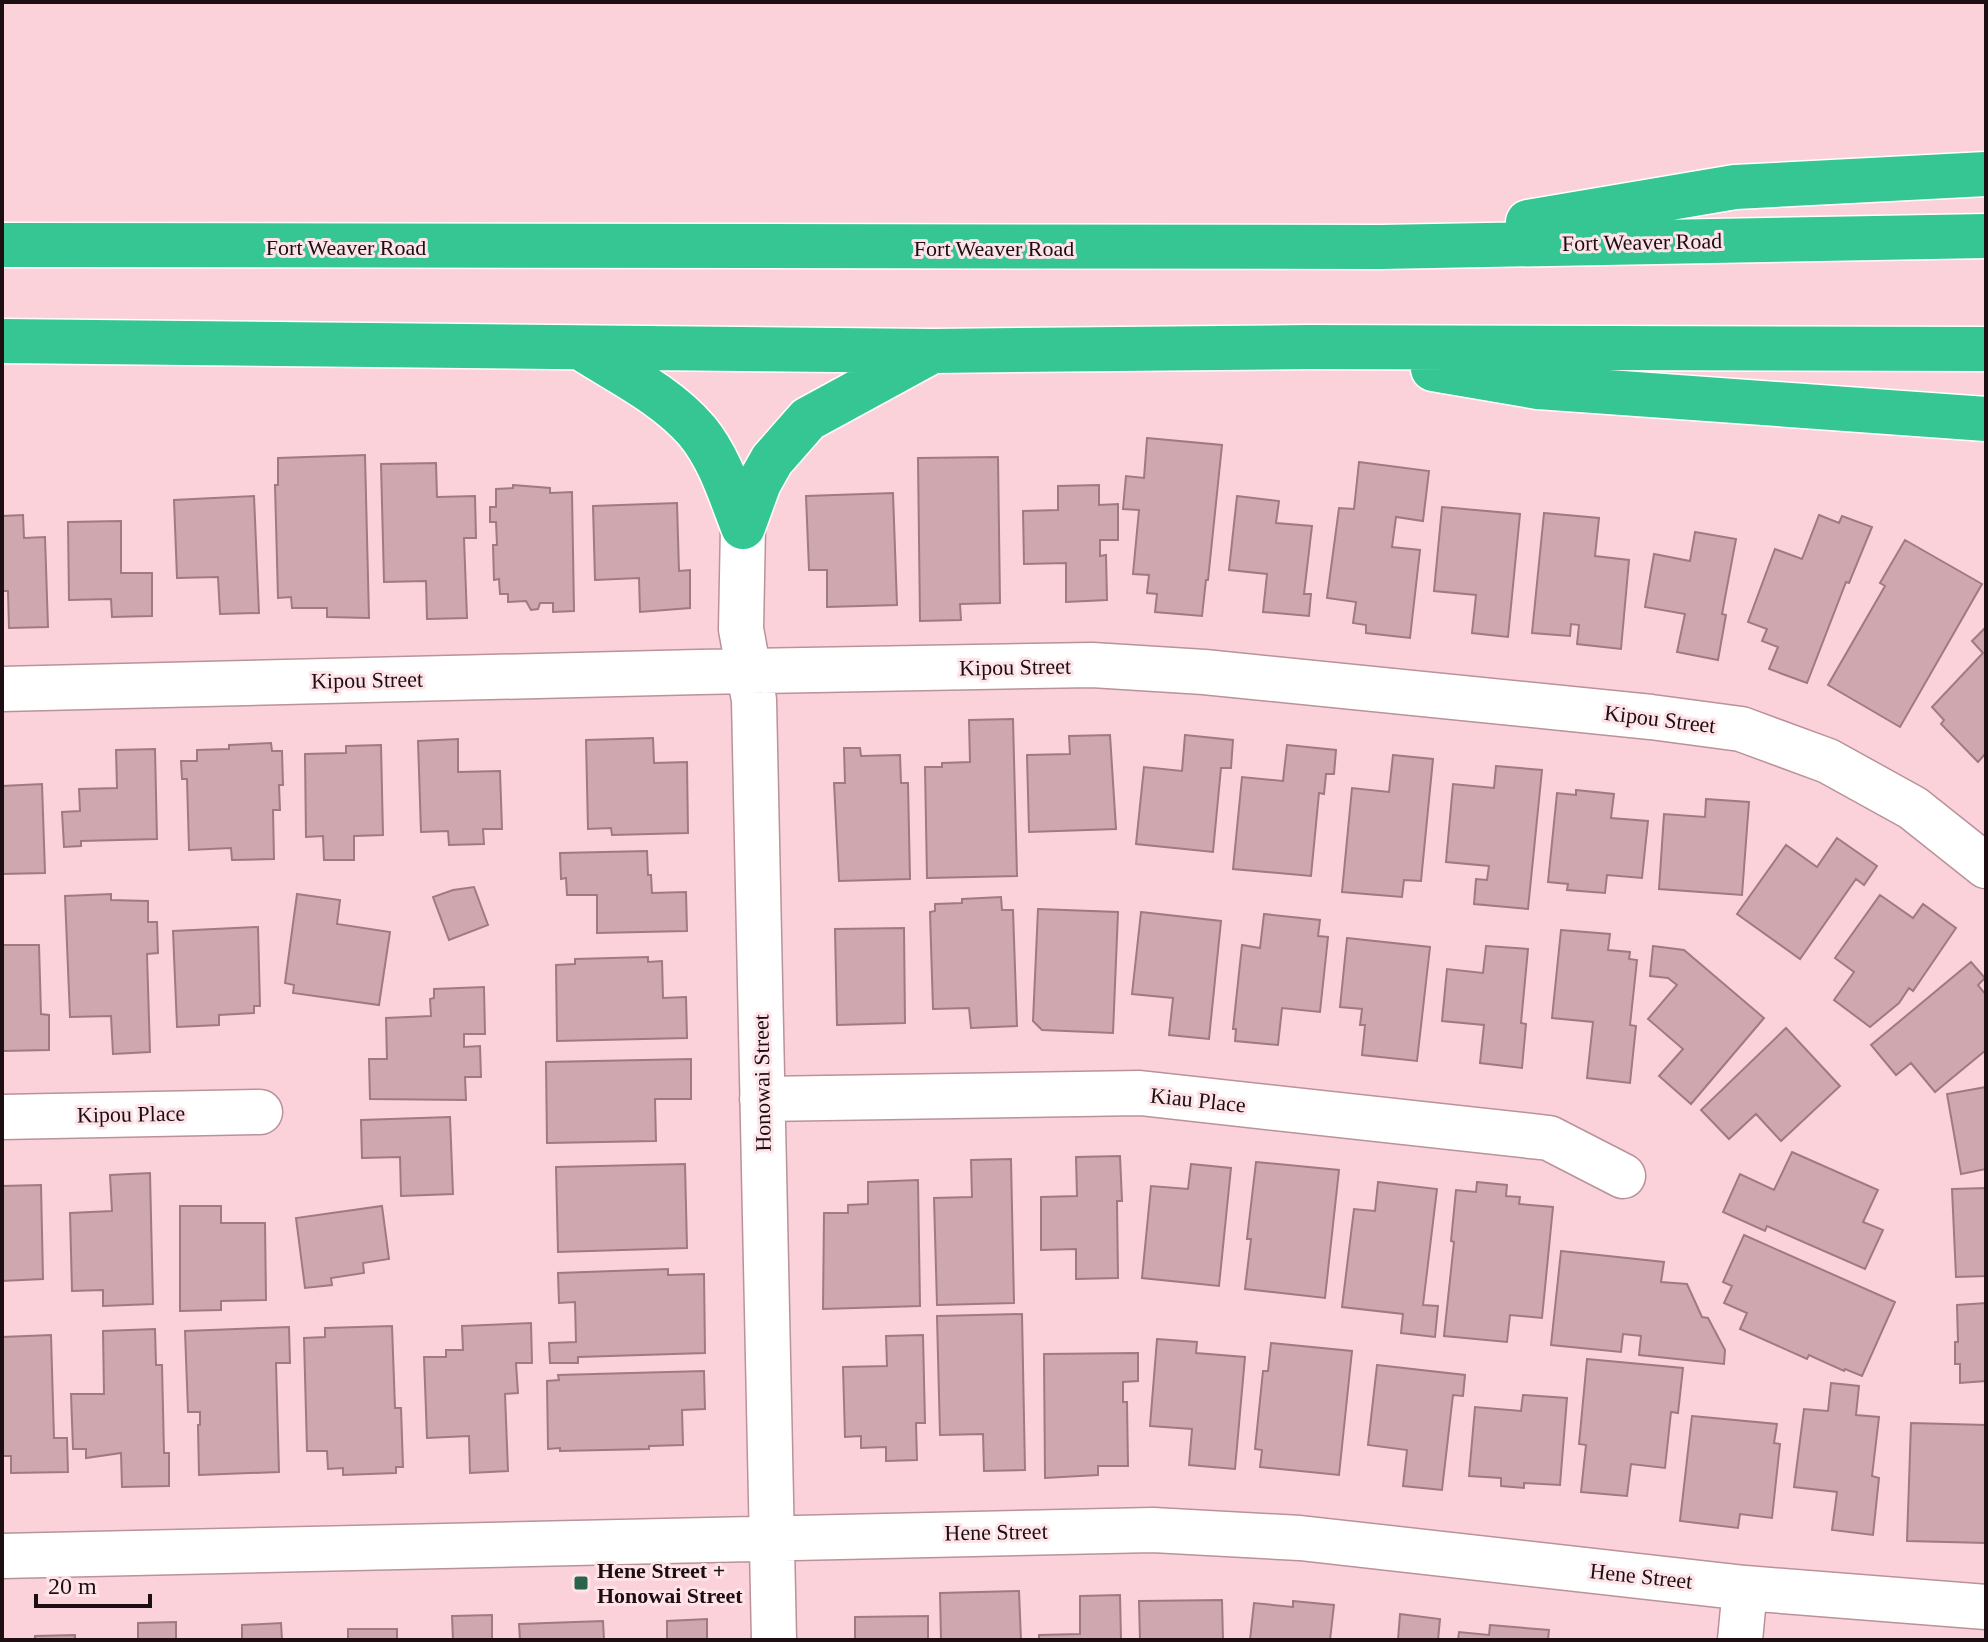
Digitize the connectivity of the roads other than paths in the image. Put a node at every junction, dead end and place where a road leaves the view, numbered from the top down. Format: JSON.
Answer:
{"nodes":[{"id":1,"x":1986,"y":174,"type":"edge"},
{"id":2,"x":1986,"y":236,"type":"edge"},
{"id":3,"x":2,"y":245,"type":"edge"},
{"id":4,"x":1381,"y":247,"type":"junction"},
{"id":5,"x":2,"y":341,"type":"edge"},
{"id":6,"x":100,"y":341,"type":"junction"},
{"id":7,"x":1308,"y":347,"type":"junction"},
{"id":8,"x":2,"y":348,"type":"edge"},
{"id":9,"x":581,"y":348,"type":"junction"},
{"id":10,"x":1986,"y":349,"type":"edge"},
{"id":11,"x":933,"y":351,"type":"junction"},
{"id":12,"x":1986,"y":419,"type":"edge"},
{"id":13,"x":743,"y":527,"type":"junction"},
{"id":14,"x":748,"y":672,"type":"junction"},
{"id":15,"x":2,"y":689,"type":"edge"},
{"id":16,"x":1986,"y":866,"type":"edge"},
{"id":17,"x":762,"y":1099,"type":"junction"},
{"id":18,"x":260,"y":1112,"type":"dead end"},
{"id":19,"x":2,"y":1117,"type":"edge"},
{"id":20,"x":1623,"y":1176,"type":"dead end"},
{"id":21,"x":773,"y":1537,"type":"junction"},
{"id":22,"x":2,"y":1556,"type":"edge"},
{"id":23,"x":1745,"y":1588,"type":"junction"},
{"id":24,"x":1986,"y":1607,"type":"edge"},
{"id":25,"x":774,"y":1640,"type":"edge"},
{"id":26,"x":1740,"y":1640,"type":"edge"}],
"edges":[{"from":1,"to":4,"type":"highway"},
{"from":2,"to":4,"type":"highway","name":"Fort Weaver Road"},
{"from":3,"to":4,"type":"highway","name":"Fort Weaver Road"},
{"from":5,"to":6,"type":"highway"},
{"from":6,"to":8,"type":"highway"},
{"from":6,"to":9,"type":"highway"},
{"from":7,"to":10,"type":"highway"},
{"from":7,"to":11,"type":"highway"},
{"from":7,"to":12,"type":"highway"},
{"from":9,"to":11,"type":"highway"},
{"from":9,"to":13,"type":"highway"},
{"from":11,"to":13,"type":"highway"},
{"from":13,"to":14,"type":"street","name":"Honowai Street"},
{"from":14,"to":15,"type":"street","name":"Kipou Street"},
{"from":14,"to":16,"type":"street","name":"Kipou Street"},
{"from":14,"to":17,"type":"street","name":"Honowai Street"},
{"from":17,"to":20,"type":"street","name":"Kiau Place"},
{"from":17,"to":21,"type":"street","name":"Honowai Street"},
{"from":18,"to":19,"type":"street","name":"Kipou Place"},
{"from":21,"to":22,"type":"street","name":"Hene Street"},
{"from":21,"to":23,"type":"street","name":"Hene Street"},
{"from":21,"to":25,"type":"street","name":"Honowai Street"},
{"from":23,"to":24,"type":"street","name":"Hene Street"},
{"from":23,"to":26,"type":"street"}]}
